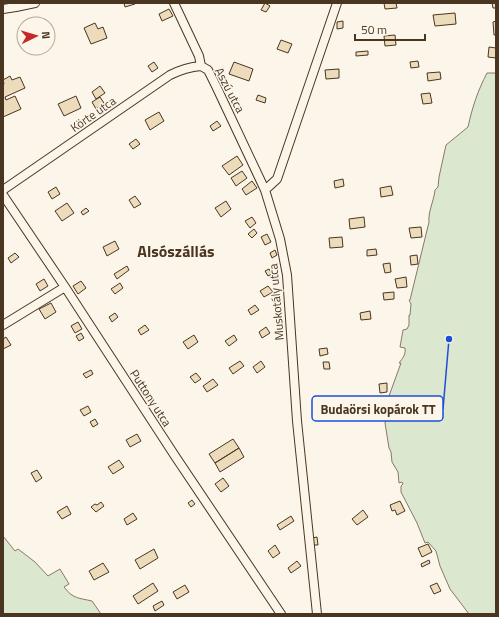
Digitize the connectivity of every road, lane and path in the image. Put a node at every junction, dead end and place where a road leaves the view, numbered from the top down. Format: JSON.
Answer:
{"nodes":[{"id":1,"x":35,"y":3,"type":"edge"},
{"id":2,"x":174,"y":3,"type":"edge"},
{"id":3,"x":337,"y":3,"type":"edge"},
{"id":4,"x":3,"y":9,"type":"edge"},
{"id":5,"x":201,"y":66,"type":"junction"},
{"id":6,"x":3,"y":190,"type":"edge"},
{"id":7,"x":266,"y":190,"type":"junction"},
{"id":8,"x":3,"y":194,"type":"edge"},
{"id":9,"x":65,"y":287,"type":"junction"},
{"id":10,"x":3,"y":325,"type":"edge"},
{"id":11,"x":281,"y":614,"type":"edge"},
{"id":12,"x":317,"y":614,"type":"edge"}],
"edges":[{"from":1,"to":4,"type":"street"},
{"from":2,"to":5,"type":"street","name":"Aszú utca"},
{"from":3,"to":7,"type":"street"},
{"from":5,"to":6,"type":"street","name":"Körte utca"},
{"from":5,"to":7,"type":"street","name":"Aszú utca"},
{"from":7,"to":12,"type":"street","name":"Muskotály utca"},
{"from":8,"to":9,"type":"street","name":"Puttony utca"},
{"from":9,"to":10,"type":"street"},
{"from":9,"to":11,"type":"street","name":"Puttony utca"}]}
